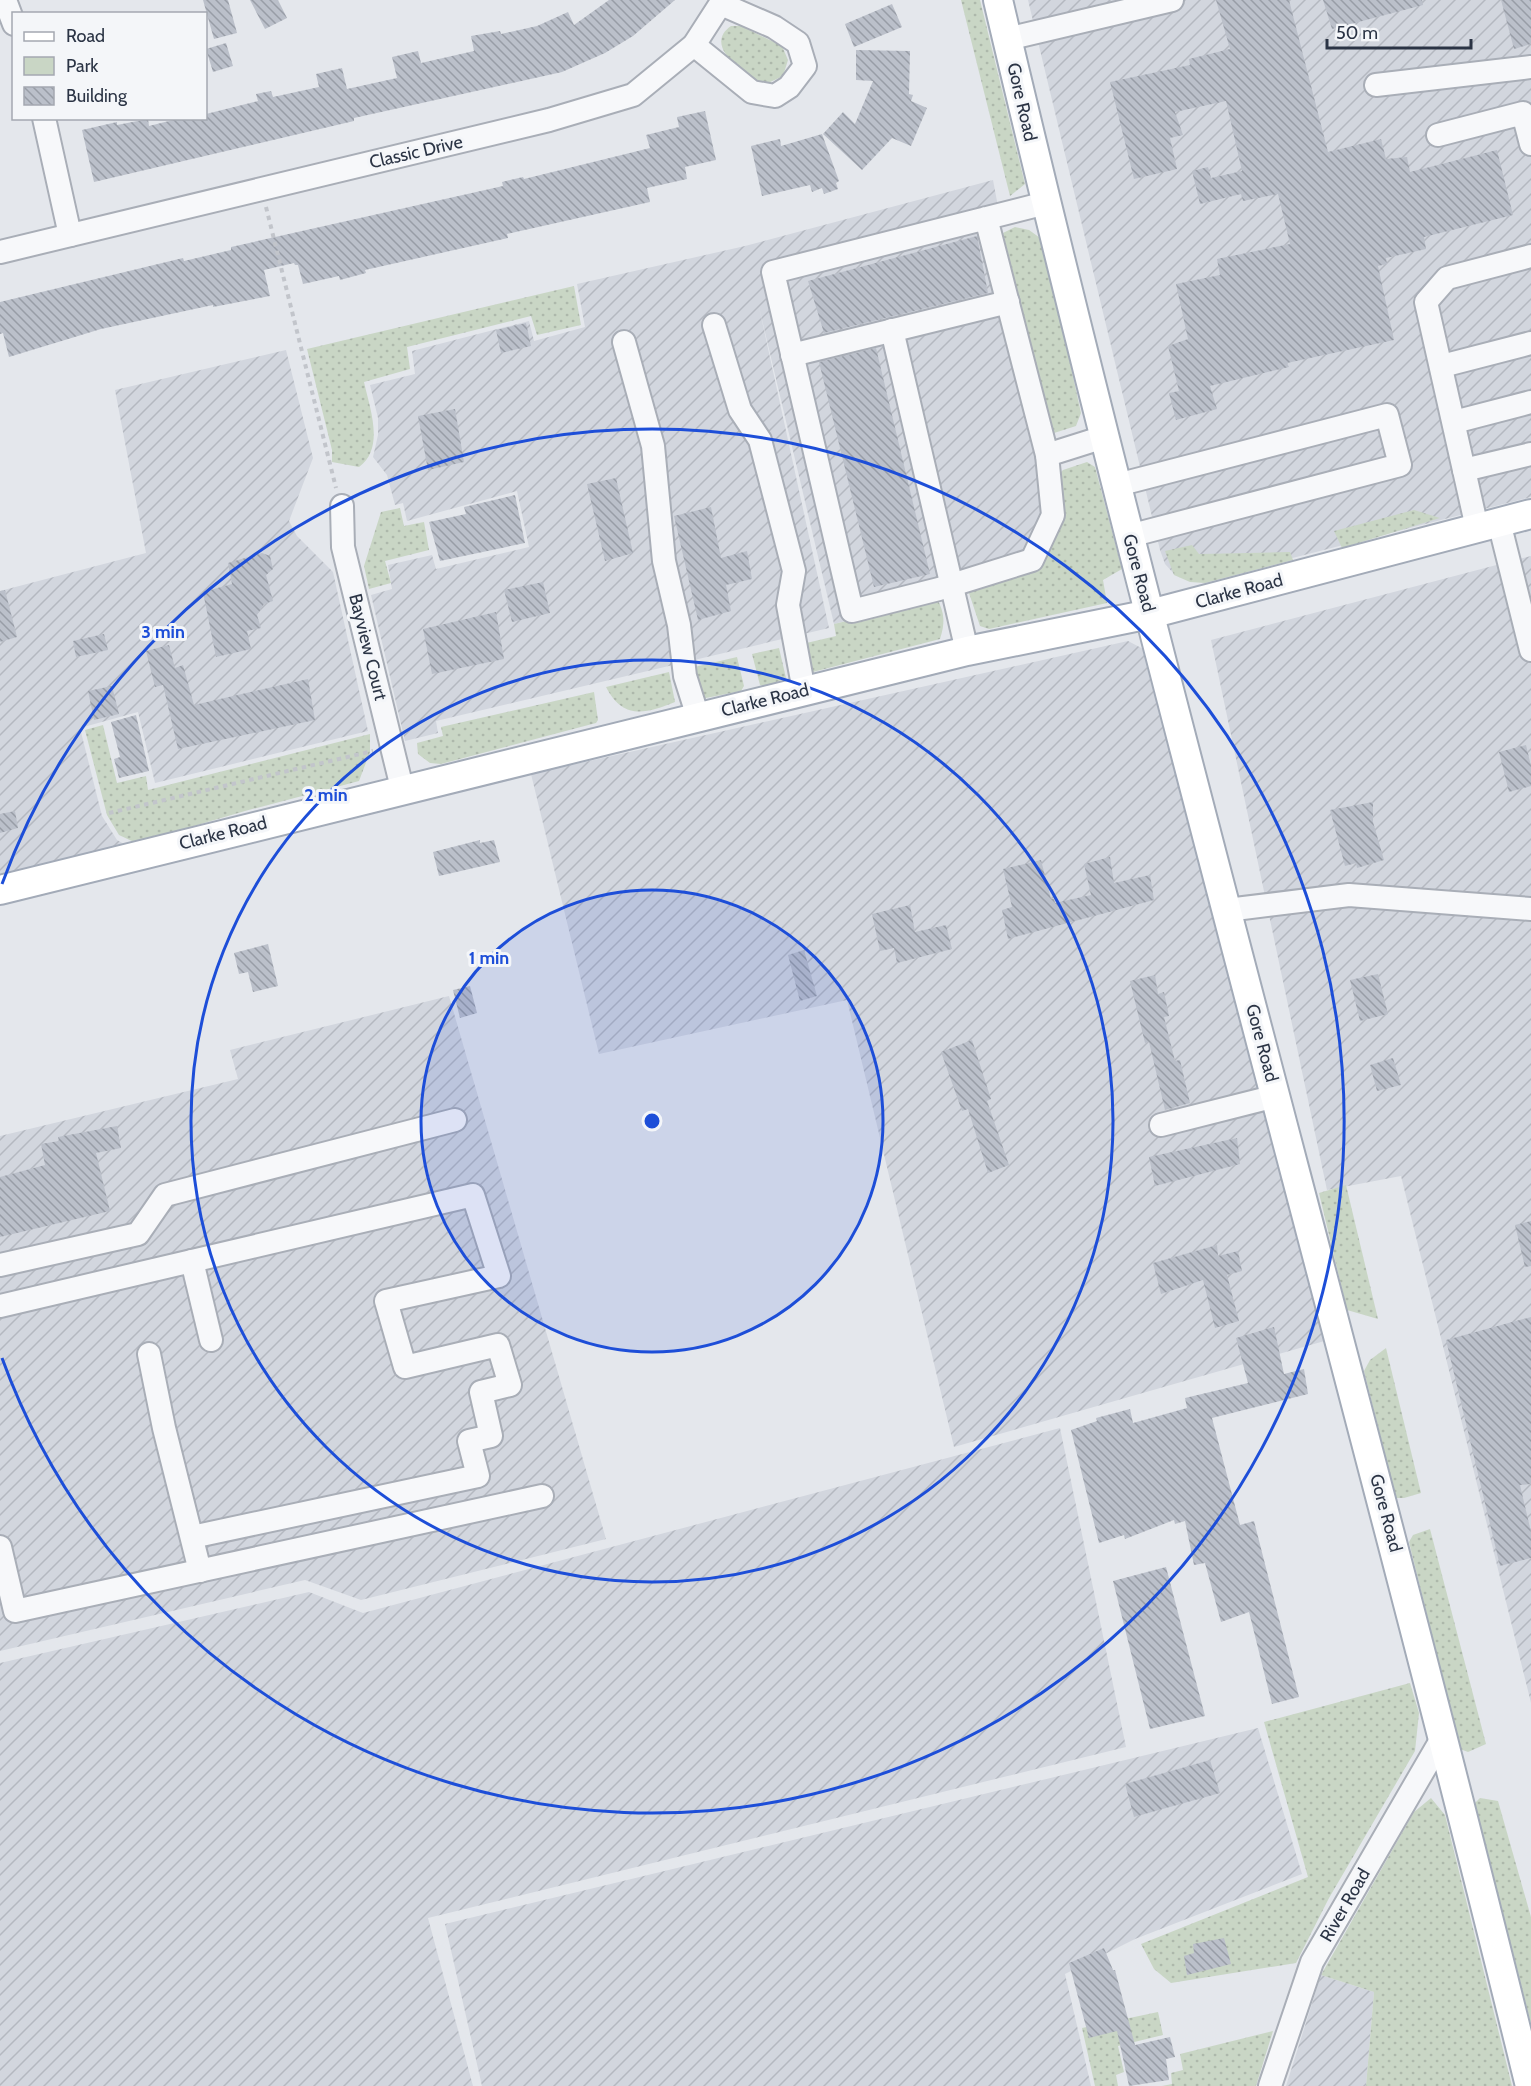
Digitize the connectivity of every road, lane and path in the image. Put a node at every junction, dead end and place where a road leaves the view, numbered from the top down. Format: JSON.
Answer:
{"nodes":[{"id":1,"x":998,"y":0,"type":"edge"},
{"id":2,"x":1172,"y":0,"type":"edge"},
{"id":3,"x":8,"y":1,"type":"edge"},
{"id":4,"x":722,"y":2,"type":"edge"},
{"id":5,"x":12,"y":16,"type":"edge"},
{"id":6,"x":1007,"y":39,"type":"junction"},
{"id":7,"x":694,"y":45,"type":"junction"},
{"id":8,"x":1531,"y":67,"type":"edge"},
{"id":9,"x":1376,"y":85,"type":"dead end"},
{"id":10,"x":44,"y":120,"type":"edge"},
{"id":11,"x":1438,"y":135,"type":"dead end"},
{"id":12,"x":1531,"y":144,"type":"edge"},
{"id":13,"x":1046,"y":203,"type":"junction"},
{"id":14,"x":268,"y":215,"type":"dead end"},
{"id":15,"x":986,"y":218,"type":"junction"},
{"id":16,"x":70,"y":235,"type":"junction"},
{"id":17,"x":0,"y":252,"type":"edge"},
{"id":18,"x":1531,"y":256,"type":"edge"},
{"id":19,"x":1008,"y":302,"type":"junction"},
{"id":20,"x":714,"y":325,"type":"dead end"},
{"id":21,"x":892,"y":330,"type":"junction"},
{"id":22,"x":624,"y":342,"type":"dead end"},
{"id":23,"x":1531,"y":343,"type":"edge"},
{"id":24,"x":792,"y":355,"type":"junction"},
{"id":25,"x":1442,"y":366,"type":"junction"},
{"id":26,"x":1531,"y":402,"type":"edge"},
{"id":27,"x":1454,"y":422,"type":"junction"},
{"id":28,"x":1104,"y":437,"type":"junction"},
{"id":29,"x":1531,"y":454,"type":"edge"},
{"id":30,"x":1047,"y":455,"type":"junction"},
{"id":31,"x":1464,"y":470,"type":"junction"},
{"id":32,"x":1117,"y":485,"type":"junction"},
{"id":33,"x":342,"y":506,"type":"joint"},
{"id":34,"x":1531,"y":514,"type":"edge"},
{"id":35,"x":1488,"y":525,"type":"junction"},
{"id":36,"x":1129,"y":536,"type":"junction"},
{"id":37,"x":951,"y":585,"type":"junction"},
{"id":38,"x":1150,"y":614,"type":"junction"},
{"id":39,"x":1531,"y":650,"type":"edge"},
{"id":40,"x":967,"y":651,"type":"junction"},
{"id":41,"x":804,"y":691,"type":"junction"},
{"id":42,"x":698,"y":717,"type":"junction"},
{"id":43,"x":373,"y":751,"type":"dead end"},
{"id":44,"x":402,"y":788,"type":"junction"},
{"id":45,"x":109,"y":813,"type":"dead end"},
{"id":46,"x":0,"y":890,"type":"edge"},
{"id":47,"x":1531,"y":909,"type":"edge"},
{"id":48,"x":1227,"y":910,"type":"junction"},
{"id":49,"x":1276,"y":1095,"type":"junction"},
{"id":50,"x":455,"y":1120,"type":"dead end"},
{"id":51,"x":1161,"y":1125,"type":"dead end"},
{"id":52,"x":192,"y":1260,"type":"junction"},
{"id":53,"x":0,"y":1265,"type":"edge"},
{"id":54,"x":0,"y":1306,"type":"edge"},
{"id":55,"x":211,"y":1340,"type":"dead end"},
{"id":56,"x":149,"y":1354,"type":"dead end"},
{"id":57,"x":542,"y":1496,"type":"dead end"},
{"id":58,"x":192,"y":1537,"type":"junction"},
{"id":59,"x":0,"y":1547,"type":"edge"},
{"id":60,"x":200,"y":1570,"type":"junction"},
{"id":61,"x":1444,"y":1735,"type":"junction"},
{"id":62,"x":1270,"y":2086,"type":"edge"},
{"id":63,"x":1530,"y":2086,"type":"edge"}],
"edges":[{"from":1,"to":6,"type":"main road","name":"Gore Road"},
{"from":2,"to":6,"type":"street"},
{"from":3,"to":5,"type":"street"},
{"from":4,"to":7,"type":"street","name":"Classic Drive"},
{"from":4,"to":7,"type":"street"},
{"from":6,"to":13,"type":"main road","name":"Gore Road"},
{"from":7,"to":16,"type":"street","name":"Classic Drive"},
{"from":8,"to":9,"type":"street"},
{"from":10,"to":16,"type":"street"},
{"from":11,"to":12,"type":"street"},
{"from":13,"to":15,"type":"street"},
{"from":13,"to":28,"type":"main road","name":"Gore Road"},
{"from":14,"to":33,"type":"path"},
{"from":15,"to":19,"type":"street"},
{"from":15,"to":24,"type":"street"},
{"from":16,"to":17,"type":"street","name":"Classic Drive"},
{"from":18,"to":25,"type":"street"},
{"from":19,"to":21,"type":"street"},
{"from":19,"to":30,"type":"street"},
{"from":20,"to":41,"type":"street"},
{"from":21,"to":24,"type":"street"},
{"from":21,"to":37,"type":"street"},
{"from":22,"to":42,"type":"street"},
{"from":23,"to":25,"type":"street"},
{"from":24,"to":37,"type":"street"},
{"from":25,"to":27,"type":"street"},
{"from":26,"to":27,"type":"street"},
{"from":27,"to":31,"type":"street"},
{"from":28,"to":30,"type":"street"},
{"from":28,"to":32,"type":"main road","name":"Gore Road"},
{"from":29,"to":31,"type":"street"},
{"from":30,"to":37,"type":"street"},
{"from":31,"to":35,"type":"street"},
{"from":32,"to":36,"type":"main road","name":"Gore Road"},
{"from":32,"to":36,"type":"street"},
{"from":33,"to":44,"type":"street","name":"Bayview Court"},
{"from":34,"to":35,"type":"main road","name":"Clarke Road"},
{"from":35,"to":38,"type":"main road","name":"Clarke Road"},
{"from":35,"to":39,"type":"street"},
{"from":36,"to":38,"type":"main road","name":"Gore Road"},
{"from":37,"to":40,"type":"street"},
{"from":38,"to":40,"type":"main road","name":"Clarke Road"},
{"from":38,"to":48,"type":"main road","name":"Gore Road"},
{"from":40,"to":41,"type":"main road","name":"Clarke Road"},
{"from":41,"to":42,"type":"main road","name":"Clarke Road"},
{"from":42,"to":44,"type":"main road","name":"Clarke Road"},
{"from":43,"to":45,"type":"path"},
{"from":44,"to":46,"type":"main road","name":"Clarke Road"},
{"from":47,"to":48,"type":"street"},
{"from":48,"to":49,"type":"main road","name":"Gore Road"},
{"from":49,"to":51,"type":"street"},
{"from":49,"to":61,"type":"main road","name":"Gore Road"},
{"from":50,"to":53,"type":"street"},
{"from":52,"to":54,"type":"street"},
{"from":52,"to":55,"type":"street"},
{"from":52,"to":58,"type":"street"},
{"from":56,"to":58,"type":"street"},
{"from":57,"to":60,"type":"street"},
{"from":58,"to":60,"type":"street"},
{"from":59,"to":60,"type":"street"},
{"from":61,"to":62,"type":"street","name":"River Road"},
{"from":61,"to":63,"type":"main road","name":"Gore Road"}]}
